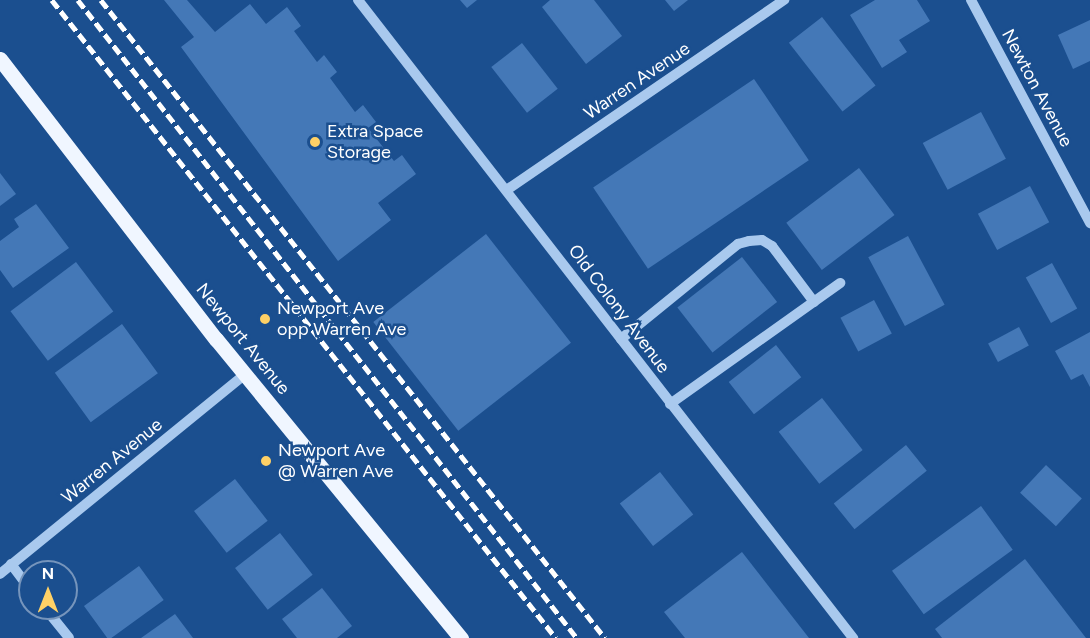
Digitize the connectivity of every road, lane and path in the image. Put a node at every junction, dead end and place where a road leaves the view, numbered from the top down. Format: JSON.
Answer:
{"nodes":[{"id":1,"x":358,"y":0,"type":"edge"},
{"id":2,"x":784,"y":0,"type":"edge"},
{"id":3,"x":971,"y":0,"type":"edge"},
{"id":4,"x":0,"y":60,"type":"edge"},
{"id":5,"x":508,"y":189,"type":"junction"},
{"id":6,"x":1090,"y":223,"type":"edge"},
{"id":7,"x":840,"y":283,"type":"dead end"},
{"id":8,"x":814,"y":302,"type":"junction"},
{"id":9,"x":621,"y":339,"type":"junction"},
{"id":10,"x":245,"y":374,"type":"junction"},
{"id":11,"x":670,"y":404,"type":"junction"},
{"id":12,"x":11,"y":564,"type":"junction"},
{"id":13,"x":18,"y":573,"type":"edge"},
{"id":14,"x":0,"y":574,"type":"edge"},
{"id":15,"x":55,"y":620,"type":"edge"},
{"id":16,"x":69,"y":638,"type":"edge"},
{"id":17,"x":461,"y":638,"type":"edge"},
{"id":18,"x":853,"y":638,"type":"edge"}],
"edges":[{"from":1,"to":5,"type":"street","name":"Old Colony Avenue"},
{"from":2,"to":5,"type":"street","name":"Warren Avenue"},
{"from":3,"to":6,"type":"street","name":"Newton Avenue"},
{"from":4,"to":10,"type":"main road","name":"Newport Avenue"},
{"from":5,"to":9,"type":"street","name":"Old Colony Avenue"},
{"from":7,"to":8,"type":"street"},
{"from":8,"to":9,"type":"street"},
{"from":8,"to":11,"type":"street"},
{"from":9,"to":11,"type":"street","name":"Old Colony Avenue"},
{"from":10,"to":12,"type":"street","name":"Warren Avenue"},
{"from":10,"to":17,"type":"main road","name":"Newport Avenue"},
{"from":11,"to":18,"type":"street","name":"Old Colony Avenue"},
{"from":12,"to":13,"type":"street"},
{"from":12,"to":14,"type":"street","name":"Warren Avenue"},
{"from":15,"to":16,"type":"street"}]}
